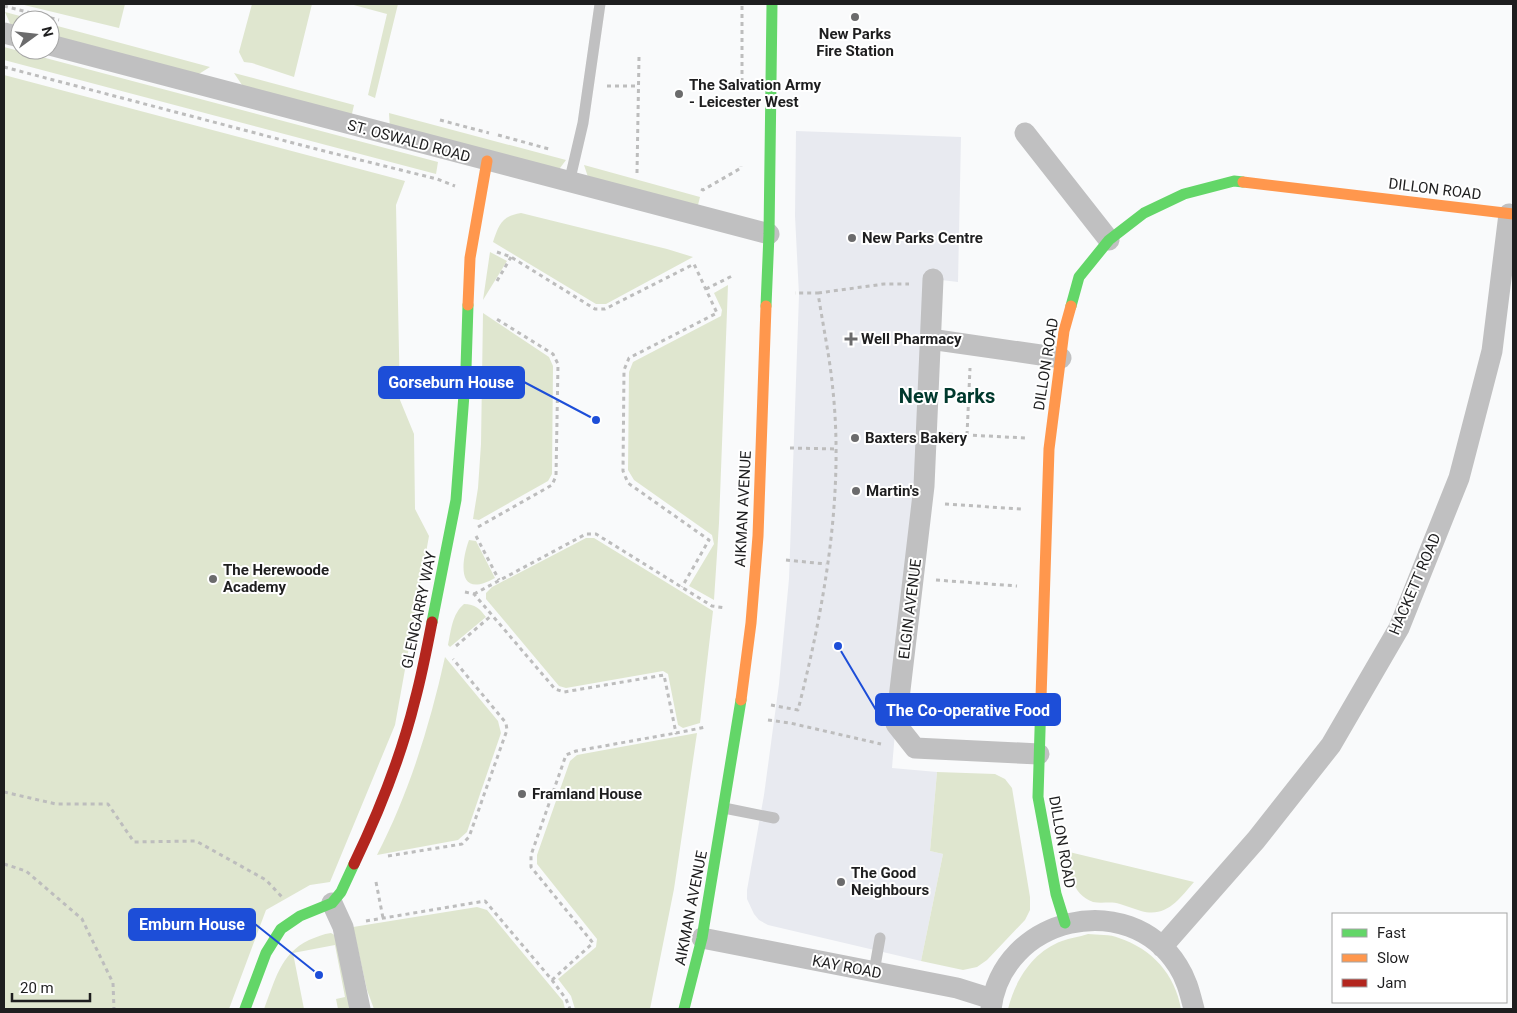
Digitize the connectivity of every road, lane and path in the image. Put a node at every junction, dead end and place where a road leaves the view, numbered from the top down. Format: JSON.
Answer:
{"nodes":[{"id":1,"x":600,"y":4,"type":"edge"},
{"id":2,"x":742,"y":4,"type":"edge"},
{"id":3,"x":772,"y":4,"type":"edge"},
{"id":4,"x":4,"y":6,"type":"edge"},
{"id":5,"x":61,"y":21,"type":"dead end"},
{"id":6,"x":60,"y":49,"type":"edge"},
{"id":7,"x":640,"y":57,"type":"dead end"},
{"id":8,"x":4,"y":67,"type":"edge"},
{"id":9,"x":588,"y":85,"type":"junction"},
{"id":10,"x":639,"y":86,"type":"junction"},
{"id":11,"x":742,"y":91,"type":"dead end"},
{"id":12,"x":439,"y":120,"type":"dead end"},
{"id":13,"x":1025,"y":133,"type":"dead end"},
{"id":14,"x":575,"y":158,"type":"junction"},
{"id":15,"x":742,"y":159,"type":"dead end"},
{"id":16,"x":487,"y":161,"type":"junction"},
{"id":17,"x":628,"y":171,"type":"dead end"},
{"id":18,"x":637,"y":173,"type":"junction"},
{"id":19,"x":646,"y":176,"type":"dead end"},
{"id":20,"x":569,"y":183,"type":"junction"},
{"id":21,"x":694,"y":187,"type":"dead end"},
{"id":22,"x":480,"y":197,"type":"junction"},
{"id":23,"x":1511,"y":214,"type":"edge"},
{"id":24,"x":768,"y":234,"type":"junction"},
{"id":25,"x":1109,"y":240,"type":"junction"},
{"id":26,"x":493,"y":250,"type":"dead end"},
{"id":27,"x":732,"y":276,"type":"dead end"},
{"id":28,"x":933,"y":282,"type":"joint"},
{"id":29,"x":706,"y":289,"type":"junction"},
{"id":30,"x":795,"y":293,"type":"dead end"},
{"id":31,"x":818,"y":293,"type":"junction"},
{"id":32,"x":489,"y":314,"type":"dead end"},
{"id":33,"x":930,"y":340,"type":"junction"},
{"id":34,"x":971,"y":346,"type":"junction"},
{"id":35,"x":1061,"y":358,"type":"junction"},
{"id":36,"x":926,"y":432,"type":"junction"},
{"id":37,"x":967,"y":435,"type":"junction"},
{"id":38,"x":1050,"y":439,"type":"junction"},
{"id":39,"x":790,"y":448,"type":"dead end"},
{"id":40,"x":836,"y":449,"type":"junction"},
{"id":41,"x":922,"y":503,"type":"junction"},
{"id":42,"x":1047,"y":510,"type":"junction"},
{"id":43,"x":786,"y":560,"type":"dead end"},
{"id":44,"x":826,"y":564,"type":"junction"},
{"id":45,"x":913,"y":578,"type":"junction"},
{"id":46,"x":499,"y":580,"type":"junction"},
{"id":47,"x":440,"y":586,"type":"junction"},
{"id":48,"x":682,"y":587,"type":"junction"},
{"id":49,"x":1044,"y":588,"type":"junction"},
{"id":50,"x":474,"y":594,"type":"junction"},
{"id":51,"x":752,"y":612,"type":"junction"},
{"id":52,"x":492,"y":616,"type":"junction"},
{"id":53,"x":455,"y":647,"type":"dead end"},
{"id":54,"x":448,"y":653,"type":"dead end"},
{"id":55,"x":770,"y":705,"type":"dead end"},
{"id":56,"x":768,"y":720,"type":"dead end"},
{"id":57,"x":706,"y":727,"type":"dead end"},
{"id":58,"x":676,"y":733,"type":"junction"},
{"id":59,"x":909,"y":741,"type":"junction"},
{"id":60,"x":1039,"y":754,"type":"junction"},
{"id":61,"x":4,"y":792,"type":"edge"},
{"id":62,"x":724,"y":808,"type":"junction"},
{"id":63,"x":774,"y":818,"type":"dead end"},
{"id":64,"x":380,"y":858,"type":"dead end"},
{"id":65,"x":4,"y":864,"type":"edge"},
{"id":66,"x":374,"y":876,"type":"dead end"},
{"id":67,"x":332,"y":903,"type":"junction"},
{"id":68,"x":300,"y":916,"type":"junction"},
{"id":69,"x":384,"y":918,"type":"junction"},
{"id":70,"x":1065,"y":923,"type":"junction"},
{"id":71,"x":343,"y":927,"type":"junction"},
{"id":72,"x":702,"y":938,"type":"junction"},
{"id":73,"x":880,"y":938,"type":"dead end"},
{"id":74,"x":1162,"y":947,"type":"junction"},
{"id":75,"x":874,"y":972,"type":"junction"},
{"id":76,"x":552,"y":980,"type":"junction"},
{"id":77,"x":992,"y":1004,"type":"edge"},
{"id":78,"x":114,"y":1009,"type":"edge"},
{"id":79,"x":245,"y":1009,"type":"edge"},
{"id":80,"x":360,"y":1009,"type":"edge"},
{"id":81,"x":570,"y":1009,"type":"edge"},
{"id":82,"x":684,"y":1009,"type":"edge"},
{"id":83,"x":1194,"y":1009,"type":"edge"}],
"edges":[{"from":1,"to":9,"type":"lane"},
{"from":2,"to":11,"type":"path"},
{"from":3,"to":24,"type":"street","name":"AIKMAN AVENUE"},
{"from":4,"to":5,"type":"path"},
{"from":6,"to":16,"type":"street","name":"ST. OSWALD ROAD"},
{"from":7,"to":10,"type":"path"},
{"from":8,"to":22,"type":"path"},
{"from":9,"to":10,"type":"path"},
{"from":9,"to":14,"type":"lane"},
{"from":10,"to":18,"type":"path"},
{"from":12,"to":14,"type":"path"},
{"from":13,"to":25,"type":"street"},
{"from":14,"to":20,"type":"lane"},
{"from":15,"to":21,"type":"path"},
{"from":16,"to":20,"type":"street","name":"ST. OSWALD ROAD"},
{"from":16,"to":22,"type":"street","name":"GLENGARRY WAY"},
{"from":17,"to":18,"type":"path"},
{"from":18,"to":19,"type":"path"},
{"from":20,"to":24,"type":"street","name":"ST. OSWALD ROAD"},
{"from":22,"to":47,"type":"street","name":"GLENGARRY WAY"},
{"from":23,"to":25,"type":"street","name":"DILLON ROAD"},
{"from":23,"to":74,"type":"street","name":"HACKETT ROAD"},
{"from":24,"to":51,"type":"street","name":"AIKMAN AVENUE"},
{"from":25,"to":35,"type":"street","name":"DILLON ROAD"},
{"from":26,"to":29,"type":"path"},
{"from":27,"to":29,"type":"path"},
{"from":28,"to":31,"type":"path"},
{"from":28,"to":33,"type":"street","name":"ELGIN AVENUE"},
{"from":29,"to":48,"type":"path"},
{"from":30,"to":31,"type":"path"},
{"from":31,"to":40,"type":"path"},
{"from":32,"to":46,"type":"path"},
{"from":33,"to":34,"type":"street"},
{"from":33,"to":36,"type":"street","name":"ELGIN AVENUE"},
{"from":34,"to":35,"type":"street"},
{"from":34,"to":37,"type":"path"},
{"from":35,"to":38,"type":"street","name":"DILLON ROAD"},
{"from":36,"to":37,"type":"path"},
{"from":36,"to":41,"type":"street","name":"ELGIN AVENUE"},
{"from":37,"to":38,"type":"path"},
{"from":38,"to":42,"type":"street","name":"DILLON ROAD"},
{"from":39,"to":40,"type":"path"},
{"from":40,"to":44,"type":"path"},
{"from":41,"to":42,"type":"path"},
{"from":41,"to":45,"type":"street","name":"ELGIN AVENUE"},
{"from":42,"to":49,"type":"street","name":"DILLON ROAD"},
{"from":43,"to":44,"type":"path"},
{"from":44,"to":55,"type":"path"},
{"from":45,"to":49,"type":"path"},
{"from":45,"to":59,"type":"street","name":"ELGIN AVENUE"},
{"from":46,"to":48,"type":"path"},
{"from":46,"to":50,"type":"path"},
{"from":47,"to":50,"type":"path"},
{"from":47,"to":67,"type":"street","name":"GLENGARRY WAY"},
{"from":48,"to":51,"type":"path"},
{"from":49,"to":60,"type":"street","name":"DILLON ROAD"},
{"from":50,"to":52,"type":"path"},
{"from":51,"to":62,"type":"street","name":"AIKMAN AVENUE"},
{"from":52,"to":53,"type":"path"},
{"from":52,"to":58,"type":"path"},
{"from":54,"to":64,"type":"path"},
{"from":56,"to":59,"type":"path"},
{"from":57,"to":58,"type":"path"},
{"from":58,"to":76,"type":"path"},
{"from":59,"to":60,"type":"street"},
{"from":60,"to":70,"type":"street","name":"DILLON ROAD"},
{"from":61,"to":68,"type":"path"},
{"from":62,"to":63,"type":"lane"},
{"from":62,"to":72,"type":"street","name":"AIKMAN AVENUE"},
{"from":65,"to":78,"type":"path"},
{"from":66,"to":69,"type":"path"},
{"from":67,"to":68,"type":"street"},
{"from":67,"to":71,"type":"street"},
{"from":68,"to":79,"type":"street"},
{"from":69,"to":71,"type":"path"},
{"from":69,"to":76,"type":"path"},
{"from":70,"to":74,"type":"street","name":"KAY ROAD"},
{"from":70,"to":77,"type":"street","name":"KAY ROAD"},
{"from":71,"to":80,"type":"street"},
{"from":72,"to":75,"type":"street","name":"KAY ROAD"},
{"from":72,"to":82,"type":"street","name":"AIKMAN AVENUE"},
{"from":73,"to":75,"type":"lane"},
{"from":74,"to":83,"type":"street","name":"KAY ROAD"},
{"from":75,"to":77,"type":"street","name":"KAY ROAD"},
{"from":76,"to":81,"type":"path"}]}
